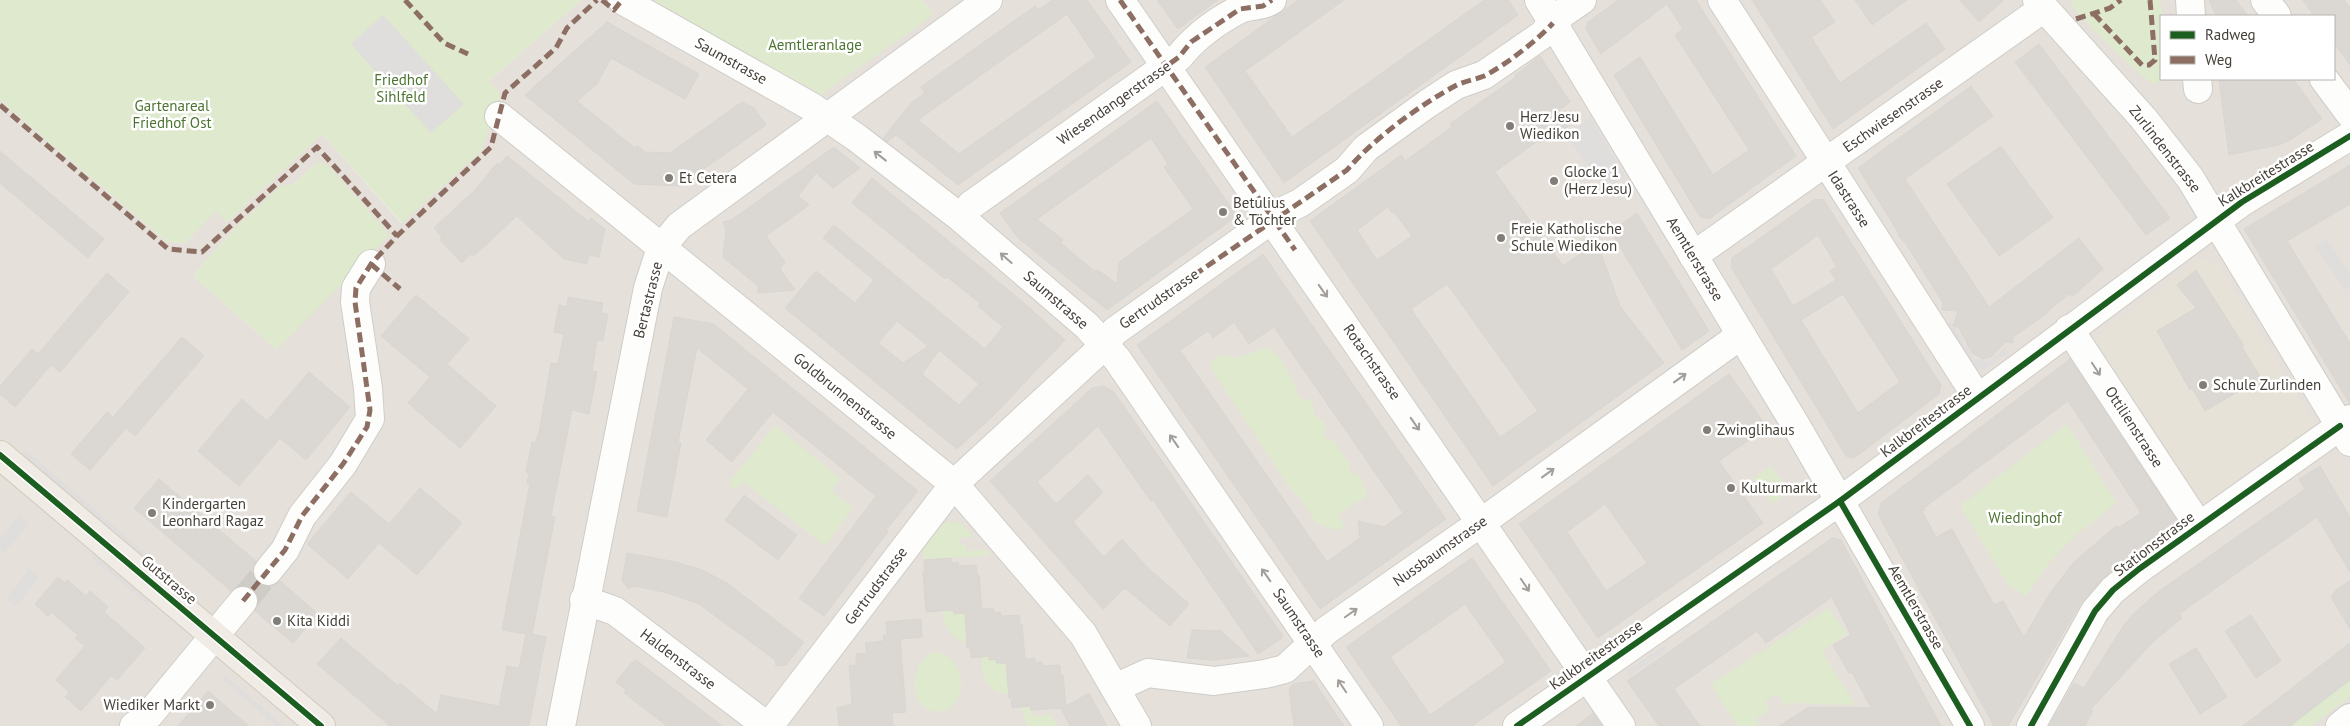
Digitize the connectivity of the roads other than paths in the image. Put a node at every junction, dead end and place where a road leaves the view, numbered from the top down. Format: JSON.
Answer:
{"nodes":[{"id":1,"x":622,"y":0,"type":"edge"},
{"id":2,"x":988,"y":0,"type":"edge"},
{"id":3,"x":1120,"y":0,"type":"edge"},
{"id":4,"x":1272,"y":0,"type":"edge"},
{"id":5,"x":1539,"y":0,"type":"edge"},
{"id":6,"x":1582,"y":0,"type":"edge"},
{"id":7,"x":1722,"y":0,"type":"edge"},
{"id":8,"x":2190,"y":0,"type":"edge"},
{"id":9,"x":2265,"y":0,"type":"edge"},
{"id":10,"x":2040,"y":4,"type":"edge"},
{"id":11,"x":2191,"y":15,"type":"edge"},
{"id":12,"x":2277,"y":15,"type":"edge"},
{"id":13,"x":1553,"y":23,"type":"junction"},
{"id":14,"x":1165,"y":67,"type":"junction"},
{"id":15,"x":2325,"y":80,"type":"edge"},
{"id":16,"x":2350,"y":114,"type":"edge"},
{"id":17,"x":499,"y":116,"type":"dead end"},
{"id":18,"x":826,"y":117,"type":"junction"},
{"id":19,"x":2350,"y":136,"type":"edge"},
{"id":20,"x":1826,"y":163,"type":"junction"},
{"id":21,"x":961,"y":218,"type":"junction"},
{"id":22,"x":1272,"y":219,"type":"junction"},
{"id":23,"x":2216,"y":221,"type":"junction"},
{"id":24,"x":661,"y":248,"type":"junction"},
{"id":25,"x":1693,"y":256,"type":"junction"},
{"id":26,"x":371,"y":264,"type":"dead end"},
{"id":27,"x":2069,"y":329,"type":"junction"},
{"id":28,"x":1741,"y":335,"type":"junction"},
{"id":29,"x":1104,"y":344,"type":"junction"},
{"id":30,"x":1977,"y":398,"type":"junction"},
{"id":31,"x":2347,"y":429,"type":"edge"},
{"id":32,"x":0,"y":455,"type":"edge"},
{"id":33,"x":954,"y":484,"type":"junction"},
{"id":34,"x":1840,"y":501,"type":"junction"},
{"id":35,"x":1482,"y":522,"type":"junction"},
{"id":36,"x":2198,"y":526,"type":"junction"},
{"id":37,"x":268,"y":571,"type":"tunnel mouth"},
{"id":38,"x":584,"y":600,"type":"junction"},
{"id":39,"x":244,"y":601,"type":"tunnel mouth"},
{"id":40,"x":216,"y":636,"type":"junction"},
{"id":41,"x":1314,"y":644,"type":"junction"},
{"id":42,"x":1586,"y":677,"type":"junction"},
{"id":43,"x":1115,"y":688,"type":"junction"},
{"id":44,"x":2350,"y":718,"type":"edge"},
{"id":45,"x":134,"y":726,"type":"edge"},
{"id":46,"x":321,"y":726,"type":"edge"},
{"id":47,"x":561,"y":726,"type":"edge"},
{"id":48,"x":768,"y":726,"type":"edge"},
{"id":49,"x":1137,"y":726,"type":"edge"},
{"id":50,"x":1369,"y":726,"type":"edge"},
{"id":51,"x":1517,"y":726,"type":"edge"},
{"id":52,"x":1621,"y":726,"type":"edge"},
{"id":53,"x":1970,"y":726,"type":"edge"},
{"id":54,"x":2031,"y":726,"type":"edge"},
{"id":55,"x":2340,"y":726,"type":"edge"}],
"edges":[{"from":1,"to":18,"type":"street","name":"Saumstrasse"},
{"from":2,"to":18,"type":"street","name":"Bertastrasse"},
{"from":3,"to":14,"type":"street","name":"Rotachstrasse"},
{"from":4,"to":14,"type":"street","name":"Wiesendangerstrasse"},
{"from":5,"to":13,"type":"street","name":"Aemtlerstrasse"},
{"from":6,"to":13,"type":"street","name":"Gertrudstrasse"},
{"from":7,"to":20,"type":"street","name":"Idastrasse"},
{"from":8,"to":11,"type":"street"},
{"from":9,"to":12,"type":"street"},
{"from":10,"to":20,"type":"street","name":"Eschwiesenstrasse"},
{"from":10,"to":23,"type":"street","name":"Zurlindenstrasse"},
{"from":13,"to":22,"type":"street","name":"Gertrudstrasse"},
{"from":13,"to":25,"type":"street","name":"Aemtlerstrasse"},
{"from":14,"to":21,"type":"street","name":"Wiesendangerstrasse"},
{"from":14,"to":22,"type":"street","name":"Rotachstrasse"},
{"from":15,"to":16,"type":"street"},
{"from":17,"to":24,"type":"street","name":"Goldbrunnenstrasse"},
{"from":21,"to":18,"type":"street","name":"Saumstrasse","one_way":true},
{"from":18,"to":24,"type":"street","name":"Bertastrasse"},
{"from":19,"to":23,"type":"street","name":"Kalkbreitestrasse"},
{"from":20,"to":25,"type":"street","name":"Eschwiesenstrasse"},
{"from":20,"to":30,"type":"street","name":"Idastrasse"},
{"from":29,"to":21,"type":"street","name":"Saumstrasse","one_way":true},
{"from":22,"to":29,"type":"street","name":"Gertrudstrasse"},
{"from":22,"to":35,"type":"street","name":"Rotachstrasse","one_way":true},
{"from":23,"to":27,"type":"street","name":"Kalkbreitestrasse"},
{"from":23,"to":31,"type":"street","name":"Zurlindenstrasse"},
{"from":24,"to":33,"type":"street","name":"Goldbrunnenstrasse"},
{"from":24,"to":38,"type":"street","name":"Bertastrasse"},
{"from":25,"to":28,"type":"street","name":"Aemtlerstrasse"},
{"from":26,"to":37,"type":"street"},
{"from":27,"to":30,"type":"street","name":"Kalkbreitestrasse"},
{"from":27,"to":36,"type":"street","name":"Ottilienstrasse","one_way":true},
{"from":28,"to":34,"type":"street","name":"Aemtlerstrasse"},
{"from":35,"to":28,"type":"street","name":"Nussbaumstrasse","one_way":true},
{"from":29,"to":33,"type":"street","name":"Gertrudstrasse"},
{"from":41,"to":29,"type":"street","name":"Saumstrasse","one_way":true},
{"from":30,"to":34,"type":"street","name":"Kalkbreitestrasse"},
{"from":31,"to":36,"type":"street","name":"Stationsstrasse"},
{"from":32,"to":40,"type":"main road","name":"Gutstrasse"},
{"from":33,"to":43,"type":"street","name":"Goldbrunnenstrasse"},
{"from":33,"to":48,"type":"street","name":"Gertrudstrasse"},
{"from":34,"to":42,"type":"street","name":"Kalkbreitestrasse"},
{"from":34,"to":53,"type":"street","name":"Aemtlerstrasse"},
{"from":41,"to":35,"type":"street","name":"Nussbaumstrasse","one_way":true},
{"from":35,"to":42,"type":"street","name":"Rotachstrasse","one_way":true},
{"from":36,"to":54,"type":"street","name":"Stationsstrasse"},
{"from":38,"to":47,"type":"street","name":"Bertastrasse"},
{"from":38,"to":48,"type":"street","name":"Haldenstrasse"},
{"from":39,"to":40,"type":"street"},
{"from":40,"to":45,"type":"street"},
{"from":40,"to":46,"type":"main road","name":"Gutstrasse"},
{"from":41,"to":43,"type":"street","name":"Nussbaumstrasse"},
{"from":50,"to":41,"type":"street","name":"Saumstrasse","one_way":true},
{"from":42,"to":51,"type":"street","name":"Kalkbreitestrasse"},
{"from":42,"to":52,"type":"street","name":"Rotachstrasse"},
{"from":43,"to":49,"type":"street","name":"Goldbrunnenstrasse"},
{"from":44,"to":55,"type":"street"}]}
